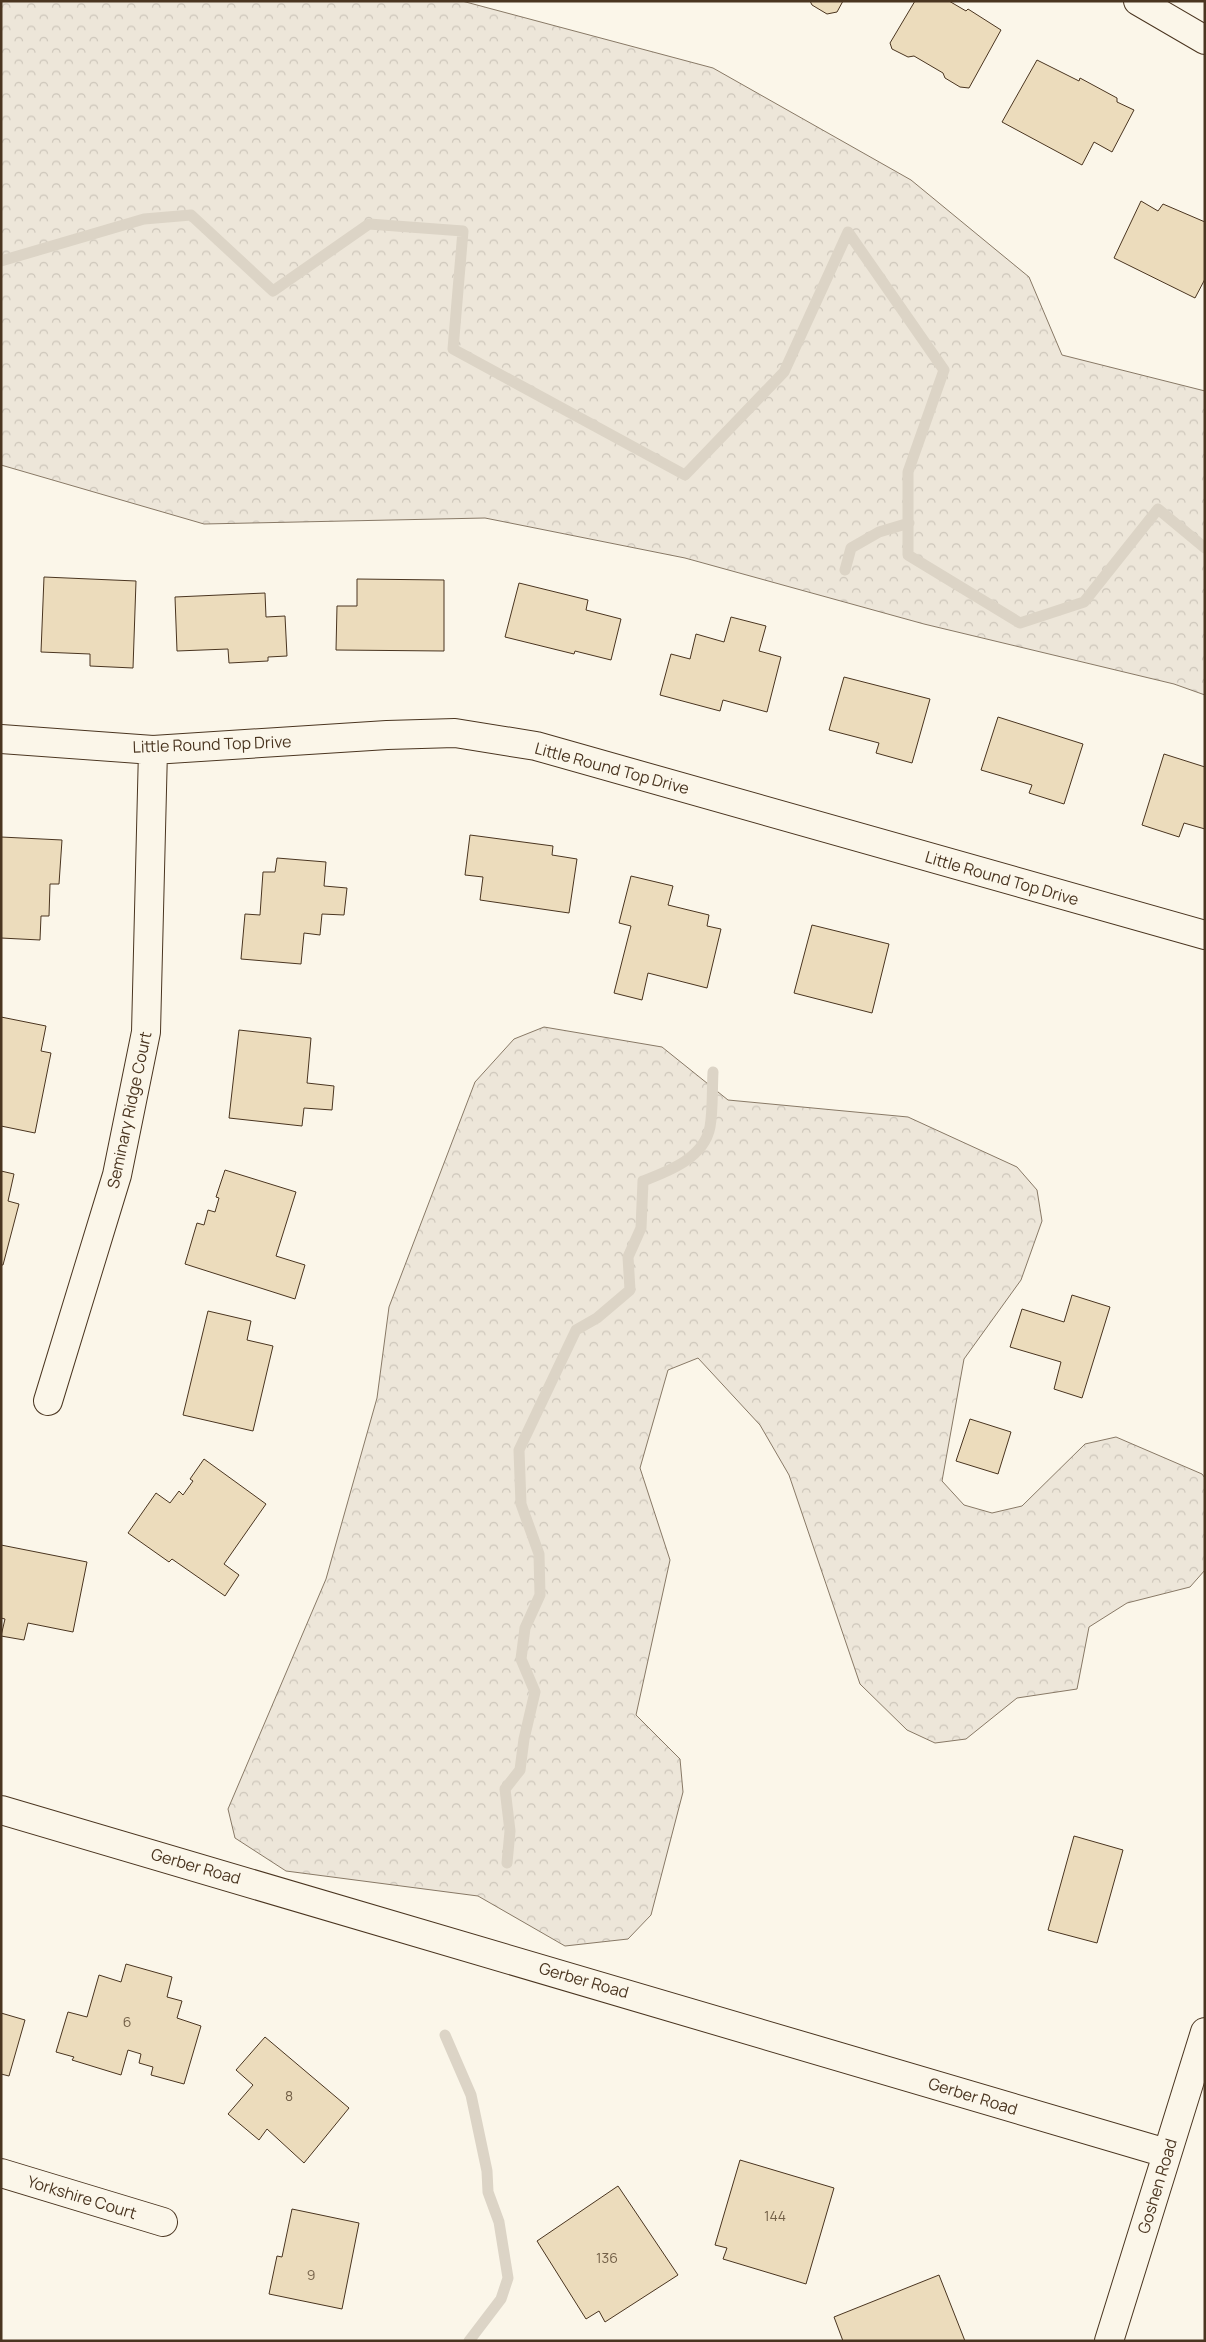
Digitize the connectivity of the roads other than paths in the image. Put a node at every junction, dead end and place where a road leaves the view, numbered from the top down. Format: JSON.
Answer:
{"nodes":[{"id":1,"x":1138,"y":1,"type":"edge"},
{"id":2,"x":1205,"y":40,"type":"edge"},
{"id":3,"x":1,"y":739,"type":"edge"},
{"id":4,"x":153,"y":750,"type":"junction"},
{"id":5,"x":1205,"y":935,"type":"edge"},
{"id":6,"x":48,"y":1401,"type":"dead end"},
{"id":7,"x":1,"y":1810,"type":"edge"},
{"id":8,"x":1205,"y":2032,"type":"edge"},
{"id":9,"x":1166,"y":2153,"type":"junction"},
{"id":10,"x":1,"y":2173,"type":"edge"},
{"id":11,"x":163,"y":2222,"type":"dead end"},
{"id":12,"x":1109,"y":2341,"type":"edge"}],
"edges":[{"from":1,"to":2,"type":"street"},
{"from":3,"to":4,"type":"street","name":"Little Round Top Drive"},
{"from":4,"to":5,"type":"street","name":"Little Round Top Drive"},
{"from":4,"to":6,"type":"street","name":"Seminary Ridge Court"},
{"from":7,"to":9,"type":"street","name":"Gerber Road"},
{"from":8,"to":9,"type":"street","name":"Goshen Road"},
{"from":9,"to":12,"type":"street","name":"Goshen Road"},
{"from":10,"to":11,"type":"street","name":"Yorkshire Court"}]}
